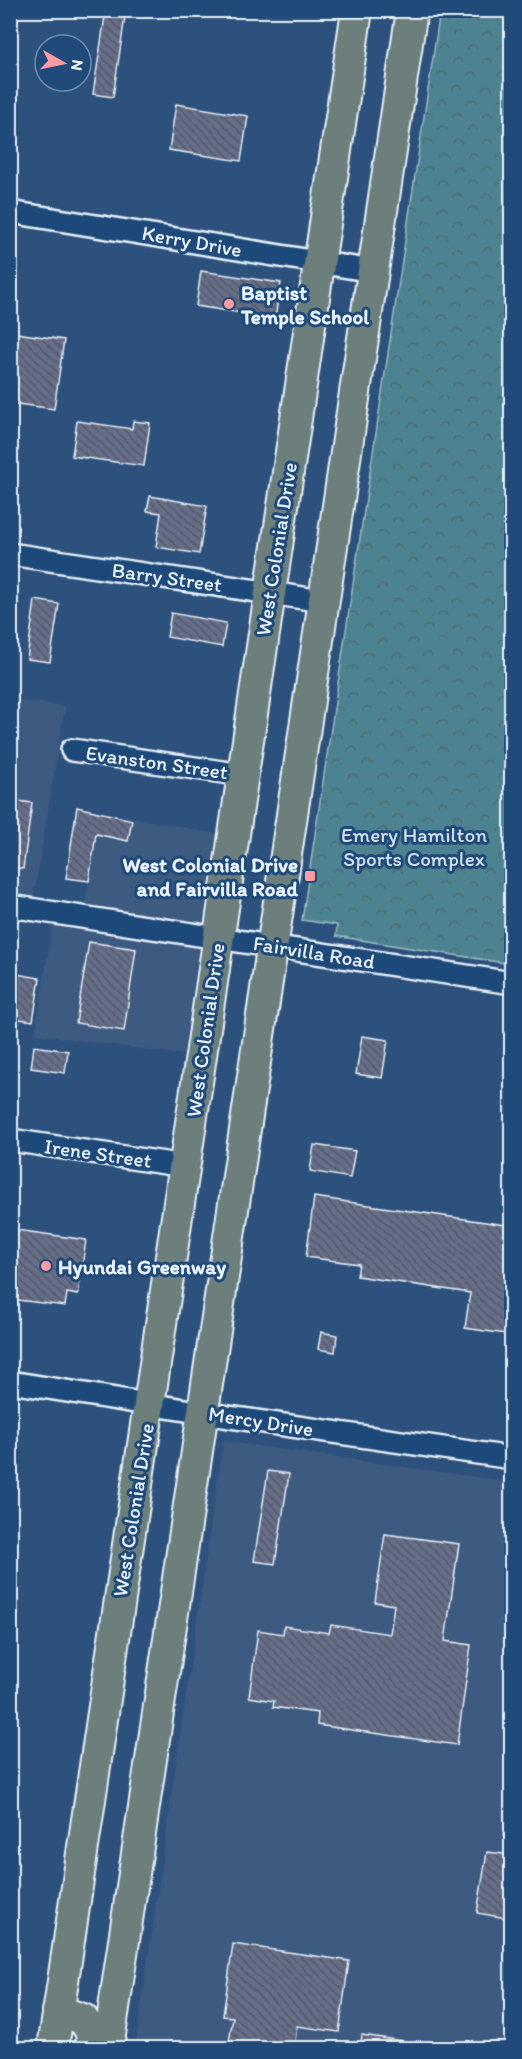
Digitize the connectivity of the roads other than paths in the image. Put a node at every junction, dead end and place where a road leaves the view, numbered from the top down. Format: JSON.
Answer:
{"nodes":[{"id":1,"x":357,"y":10,"type":"edge"},
{"id":2,"x":412,"y":10,"type":"edge"},
{"id":3,"x":10,"y":212,"type":"edge"},
{"id":4,"x":319,"y":263,"type":"junction"},
{"id":5,"x":373,"y":271,"type":"junction"},
{"id":6,"x":10,"y":554,"type":"edge"},
{"id":7,"x":270,"y":592,"type":"junction"},
{"id":8,"x":323,"y":601,"type":"junction"},
{"id":9,"x":72,"y":750,"type":"dead end"},
{"id":10,"x":243,"y":775,"type":"junction"},
{"id":11,"x":10,"y":906,"type":"edge"},
{"id":12,"x":218,"y":938,"type":"junction"},
{"id":13,"x":272,"y":945,"type":"junction"},
{"id":14,"x":512,"y":983,"type":"edge"},
{"id":15,"x":10,"y":1140,"type":"edge"},
{"id":16,"x":185,"y":1166,"type":"junction"},
{"id":17,"x":10,"y":1382,"type":"edge"},
{"id":18,"x":149,"y":1403,"type":"junction"},
{"id":19,"x":203,"y":1413,"type":"junction"},
{"id":20,"x":512,"y":1458,"type":"edge"},
{"id":21,"x":58,"y":2011,"type":"junction"},
{"id":22,"x":53,"y":2049,"type":"edge"},
{"id":23,"x":92,"y":2049,"type":"edge"},
{"id":24,"x":108,"y":2049,"type":"edge"}],
"edges":[{"from":1,"to":4,"type":"highway","name":"West Colonial Drive"},
{"from":2,"to":5,"type":"highway"},
{"from":3,"to":4,"type":"street","name":"Kerry Drive"},
{"from":4,"to":5,"type":"street","name":"Kerry Drive"},
{"from":4,"to":7,"type":"highway","name":"West Colonial Drive"},
{"from":5,"to":8,"type":"highway"},
{"from":6,"to":7,"type":"street","name":"Barry Street"},
{"from":7,"to":8,"type":"street","name":"Barry Street"},
{"from":7,"to":10,"type":"highway","name":"West Colonial Drive"},
{"from":8,"to":13,"type":"highway"},
{"from":9,"to":10,"type":"street","name":"Evanston Street"},
{"from":10,"to":12,"type":"highway","name":"West Colonial Drive"},
{"from":11,"to":12,"type":"street","name":"Fairvilla Road"},
{"from":12,"to":13,"type":"street","name":"Fairvilla Road"},
{"from":12,"to":16,"type":"highway","name":"West Colonial Drive"},
{"from":13,"to":14,"type":"street","name":"Fairvilla Road"},
{"from":13,"to":19,"type":"highway"},
{"from":15,"to":16,"type":"street","name":"Irene Street"},
{"from":16,"to":18,"type":"highway","name":"West Colonial Drive"},
{"from":17,"to":18,"type":"street","name":"Mercy Drive"},
{"from":18,"to":19,"type":"street","name":"Mercy Drive"},
{"from":18,"to":21,"type":"highway","name":"West Colonial Drive"},
{"from":19,"to":20,"type":"street","name":"Mercy Drive"},
{"from":19,"to":24,"type":"highway"},
{"from":21,"to":22,"type":"highway","name":"West Colonial Drive"},
{"from":21,"to":23,"type":"highway"}]}
